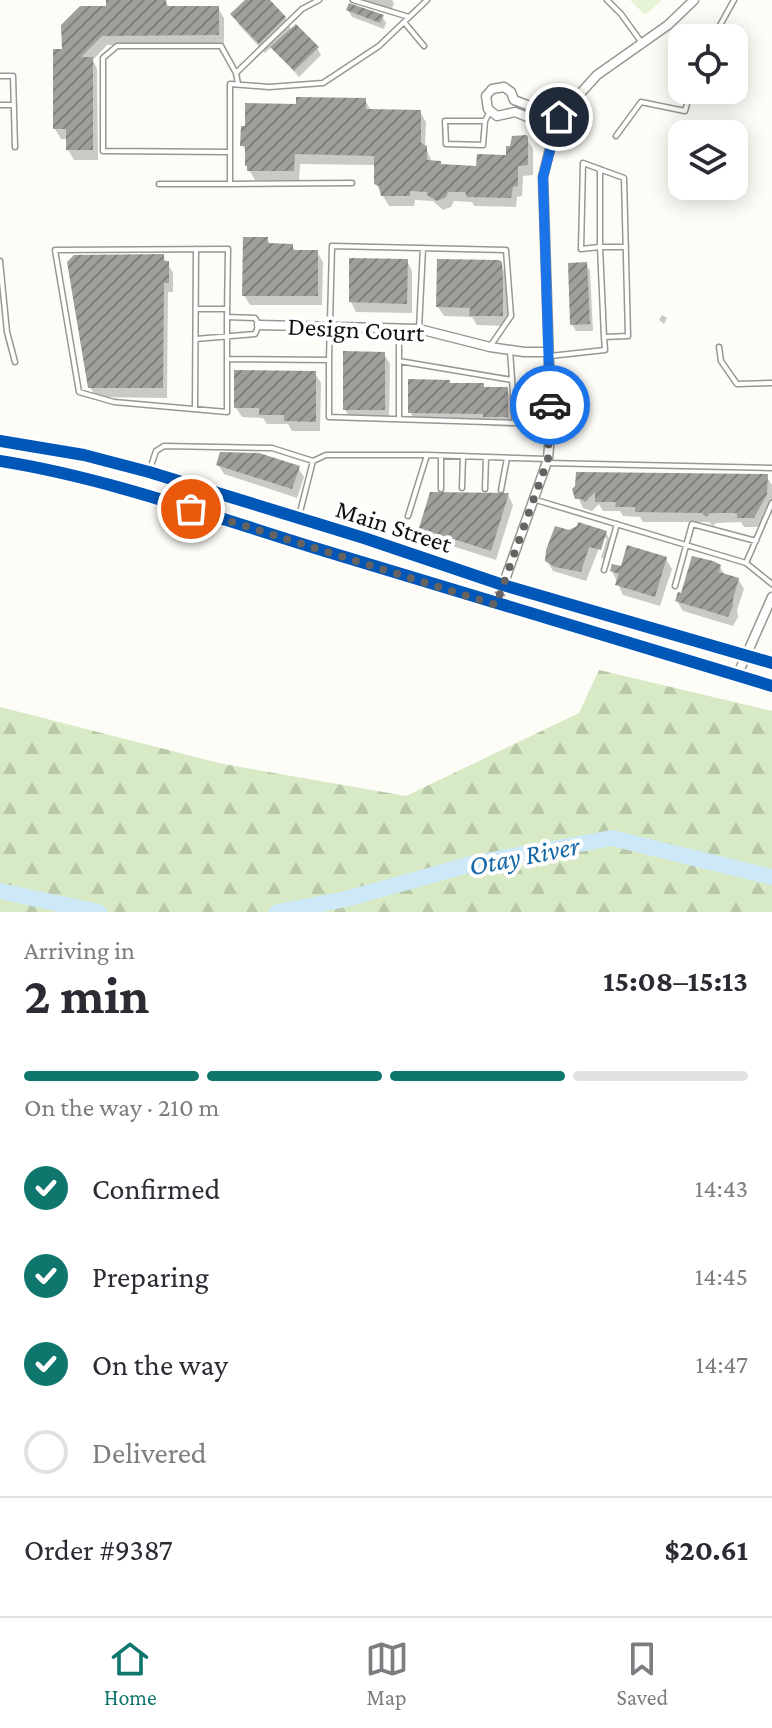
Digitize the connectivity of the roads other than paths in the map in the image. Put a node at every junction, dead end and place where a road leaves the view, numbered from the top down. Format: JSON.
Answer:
{"nodes":[{"id":1,"x":319,"y":0,"type":"edge"},
{"id":2,"x":353,"y":0,"type":"edge"},
{"id":3,"x":427,"y":0,"type":"edge"},
{"id":4,"x":607,"y":0,"type":"edge"},
{"id":5,"x":694,"y":0,"type":"edge"},
{"id":6,"x":734,"y":0,"type":"edge"},
{"id":7,"x":409,"y":17,"type":"junction"},
{"id":8,"x":404,"y":22,"type":"junction"},
{"id":9,"x":721,"y":24,"type":"edge"},
{"id":10,"x":642,"y":43,"type":"junction"},
{"id":11,"x":424,"y":46,"type":"dead end"},
{"id":12,"x":236,"y":73,"type":"junction"},
{"id":13,"x":0,"y":76,"type":"edge"},
{"id":14,"x":238,"y":84,"type":"junction"},
{"id":15,"x":687,"y":104,"type":"edge"},
{"id":16,"x":0,"y":105,"type":"edge"},
{"id":17,"x":14,"y":105,"type":"junction"},
{"id":18,"x":490,"y":111,"type":"junction"},
{"id":19,"x":559,"y":117,"type":"junction"},
{"id":20,"x":485,"y":121,"type":"junction"},
{"id":21,"x":555,"y":128,"type":"junction"},
{"id":22,"x":616,"y":136,"type":"dead end"},
{"id":23,"x":15,"y":147,"type":"dead end"},
{"id":24,"x":230,"y":152,"type":"junction"},
{"id":25,"x":600,"y":169,"type":"junction"},
{"id":26,"x":352,"y":183,"type":"dead end"},
{"id":27,"x":159,"y":184,"type":"dead end"},
{"id":28,"x":230,"y":184,"type":"junction"},
{"id":29,"x":600,"y":247,"type":"junction"},
{"id":30,"x":626,"y":247,"type":"junction"},
{"id":31,"x":423,"y":248,"type":"junction"},
{"id":32,"x":196,"y":249,"type":"junction"},
{"id":33,"x":0,"y":261,"type":"edge"},
{"id":34,"x":196,"y":309,"type":"junction"},
{"id":35,"x":227,"y":309,"type":"junction"},
{"id":36,"x":227,"y":317,"type":"junction"},
{"id":37,"x":259,"y":325,"type":"junction"},
{"id":38,"x":331,"y":326,"type":"junction"},
{"id":39,"x":399,"y":328,"type":"junction"},
{"id":40,"x":419,"y":329,"type":"junction"},
{"id":41,"x":604,"y":337,"type":"junction"},
{"id":42,"x":227,"y":338,"type":"junction"},
{"id":43,"x":196,"y":339,"type":"junction"},
{"id":44,"x":490,"y":347,"type":"junction"},
{"id":45,"x":719,"y":347,"type":"dead end"},
{"id":46,"x":510,"y":350,"type":"junction"},
{"id":47,"x":547,"y":354,"type":"junction"},
{"id":48,"x":227,"y":359,"type":"junction"},
{"id":49,"x":329,"y":360,"type":"junction"},
{"id":50,"x":399,"y":361,"type":"junction"},
{"id":51,"x":15,"y":362,"type":"dead end"},
{"id":52,"x":512,"y":380,"type":"junction"},
{"id":53,"x":772,"y":383,"type":"edge"},
{"id":54,"x":195,"y":409,"type":"junction"},
{"id":55,"x":399,"y":419,"type":"junction"},
{"id":56,"x":0,"y":441,"type":"edge"},
{"id":57,"x":427,"y":455,"type":"junction"},
{"id":58,"x":441,"y":456,"type":"junction"},
{"id":59,"x":463,"y":456,"type":"junction"},
{"id":60,"x":486,"y":457,"type":"junction"},
{"id":61,"x":507,"y":458,"type":"junction"},
{"id":62,"x":0,"y":461,"type":"edge"},
{"id":63,"x":313,"y":461,"type":"junction"},
{"id":64,"x":547,"y":461,"type":"junction"},
{"id":65,"x":772,"y":468,"type":"edge"},
{"id":66,"x":149,"y":472,"type":"junction"},
{"id":67,"x":462,"y":488,"type":"dead end"},
{"id":68,"x":441,"y":489,"type":"dead end"},
{"id":69,"x":485,"y":489,"type":"dead end"},
{"id":70,"x":501,"y":490,"type":"dead end"},
{"id":71,"x":534,"y":500,"type":"junction"},
{"id":72,"x":772,"y":503,"type":"edge"},
{"id":73,"x":408,"y":516,"type":"dead end"},
{"id":74,"x":298,"y":518,"type":"junction"},
{"id":75,"x":617,"y":524,"type":"junction"},
{"id":76,"x":756,"y":541,"type":"junction"},
{"id":77,"x":685,"y":545,"type":"junction"},
{"id":78,"x":746,"y":563,"type":"junction"},
{"id":79,"x":604,"y":570,"type":"dead end"},
{"id":80,"x":772,"y":584,"type":"edge"},
{"id":81,"x":503,"y":585,"type":"junction"},
{"id":82,"x":675,"y":586,"type":"dead end"},
{"id":83,"x":772,"y":597,"type":"edge"},
{"id":84,"x":496,"y":605,"type":"junction"},
{"id":85,"x":746,"y":656,"type":"junction"},
{"id":86,"x":772,"y":663,"type":"edge"},
{"id":87,"x":737,"y":676,"type":"junction"},
{"id":88,"x":772,"y":686,"type":"edge"}],
"edges":[{"from":1,"to":12,"type":"lane"},
{"from":2,"to":7,"type":"lane"},
{"from":3,"to":7,"type":"lane"},
{"from":4,"to":10,"type":"lane"},
{"from":5,"to":10,"type":"street"},
{"from":6,"to":9,"type":"lane"},
{"from":7,"to":8,"type":"lane"},
{"from":8,"to":11,"type":"lane"},
{"from":8,"to":14,"type":"lane"},
{"from":10,"to":19,"type":"street"},
{"from":12,"to":14,"type":"lane"},
{"from":12,"to":24,"type":"lane"},
{"from":13,"to":17,"type":"lane"},
{"from":14,"to":24,"type":"lane"},
{"from":15,"to":22,"type":"lane"},
{"from":16,"to":17,"type":"lane"},
{"from":17,"to":23,"type":"lane"},
{"from":18,"to":19,"type":"street"},
{"from":18,"to":20,"type":"lane"},
{"from":18,"to":21,"type":"street"},
{"from":19,"to":21,"type":"street"},
{"from":20,"to":20,"type":"lane"},
{"from":21,"to":47,"type":"street"},
{"from":24,"to":28,"type":"lane"},
{"from":25,"to":29,"type":"lane"},
{"from":25,"to":29,"type":"lane"},
{"from":25,"to":30,"type":"lane"},
{"from":26,"to":28,"type":"lane"},
{"from":27,"to":28,"type":"lane"},
{"from":29,"to":30,"type":"lane"},
{"from":29,"to":41,"type":"lane"},
{"from":30,"to":41,"type":"lane"},
{"from":31,"to":38,"type":"lane"},
{"from":31,"to":40,"type":"lane"},
{"from":31,"to":44,"type":"lane"},
{"from":32,"to":34,"type":"lane"},
{"from":32,"to":35,"type":"lane"},
{"from":32,"to":54,"type":"lane"},
{"from":33,"to":51,"type":"lane"},
{"from":34,"to":35,"type":"lane"},
{"from":34,"to":43,"type":"lane"},
{"from":35,"to":36,"type":"lane"},
{"from":36,"to":37,"type":"lane"},
{"from":36,"to":42,"type":"lane"},
{"from":37,"to":38,"type":"street","name":"Design Court"},
{"from":37,"to":42,"type":"lane"},
{"from":38,"to":39,"type":"street","name":"Design Court"},
{"from":38,"to":49,"type":"lane"},
{"from":39,"to":40,"type":"street","name":"Design Court"},
{"from":39,"to":50,"type":"lane"},
{"from":40,"to":44,"type":"street","name":"Design Court"},
{"from":41,"to":47,"type":"lane"},
{"from":42,"to":43,"type":"lane"},
{"from":42,"to":48,"type":"lane"},
{"from":43,"to":54,"type":"lane"},
{"from":44,"to":46,"type":"street","name":"Design Court"},
{"from":45,"to":53,"type":"lane"},
{"from":46,"to":47,"type":"street","name":"Design Court"},
{"from":46,"to":52,"type":"lane"},
{"from":47,"to":64,"type":"street"},
{"from":48,"to":49,"type":"lane"},
{"from":48,"to":54,"type":"lane"},
{"from":49,"to":55,"type":"lane"},
{"from":50,"to":52,"type":"lane"},
{"from":50,"to":55,"type":"lane"},
{"from":52,"to":55,"type":"lane"},
{"from":56,"to":66,"type":"main road","name":"Main Street"},
{"from":57,"to":58,"type":"lane"},
{"from":57,"to":63,"type":"lane"},
{"from":57,"to":73,"type":"lane"},
{"from":58,"to":59,"type":"lane"},
{"from":58,"to":68,"type":"lane"},
{"from":59,"to":60,"type":"lane"},
{"from":59,"to":67,"type":"lane"},
{"from":60,"to":61,"type":"lane"},
{"from":60,"to":69,"type":"lane"},
{"from":61,"to":64,"type":"lane"},
{"from":61,"to":70,"type":"lane"},
{"from":62,"to":84,"type":"main road","name":"Main Street"},
{"from":63,"to":66,"type":"lane"},
{"from":63,"to":74,"type":"lane"},
{"from":64,"to":65,"type":"lane"},
{"from":64,"to":71,"type":"street"},
{"from":66,"to":74,"type":"main road","name":"Main Street"},
{"from":71,"to":75,"type":"lane"},
{"from":71,"to":81,"type":"street"},
{"from":72,"to":76,"type":"lane"},
{"from":74,"to":81,"type":"main road","name":"Main Street"},
{"from":75,"to":77,"type":"lane"},
{"from":75,"to":79,"type":"lane"},
{"from":76,"to":77,"type":"lane"},
{"from":76,"to":78,"type":"lane"},
{"from":77,"to":78,"type":"lane"},
{"from":77,"to":82,"type":"lane"},
{"from":78,"to":80,"type":"lane"},
{"from":81,"to":84,"type":"street"},
{"from":81,"to":85,"type":"main road","name":"Main Street"},
{"from":83,"to":85,"type":"street"},
{"from":84,"to":87,"type":"main road","name":"Main Street"},
{"from":85,"to":86,"type":"main road","name":"Main Street"},
{"from":85,"to":87,"type":"street"},
{"from":87,"to":88,"type":"main road","name":"Main Street"}]}
